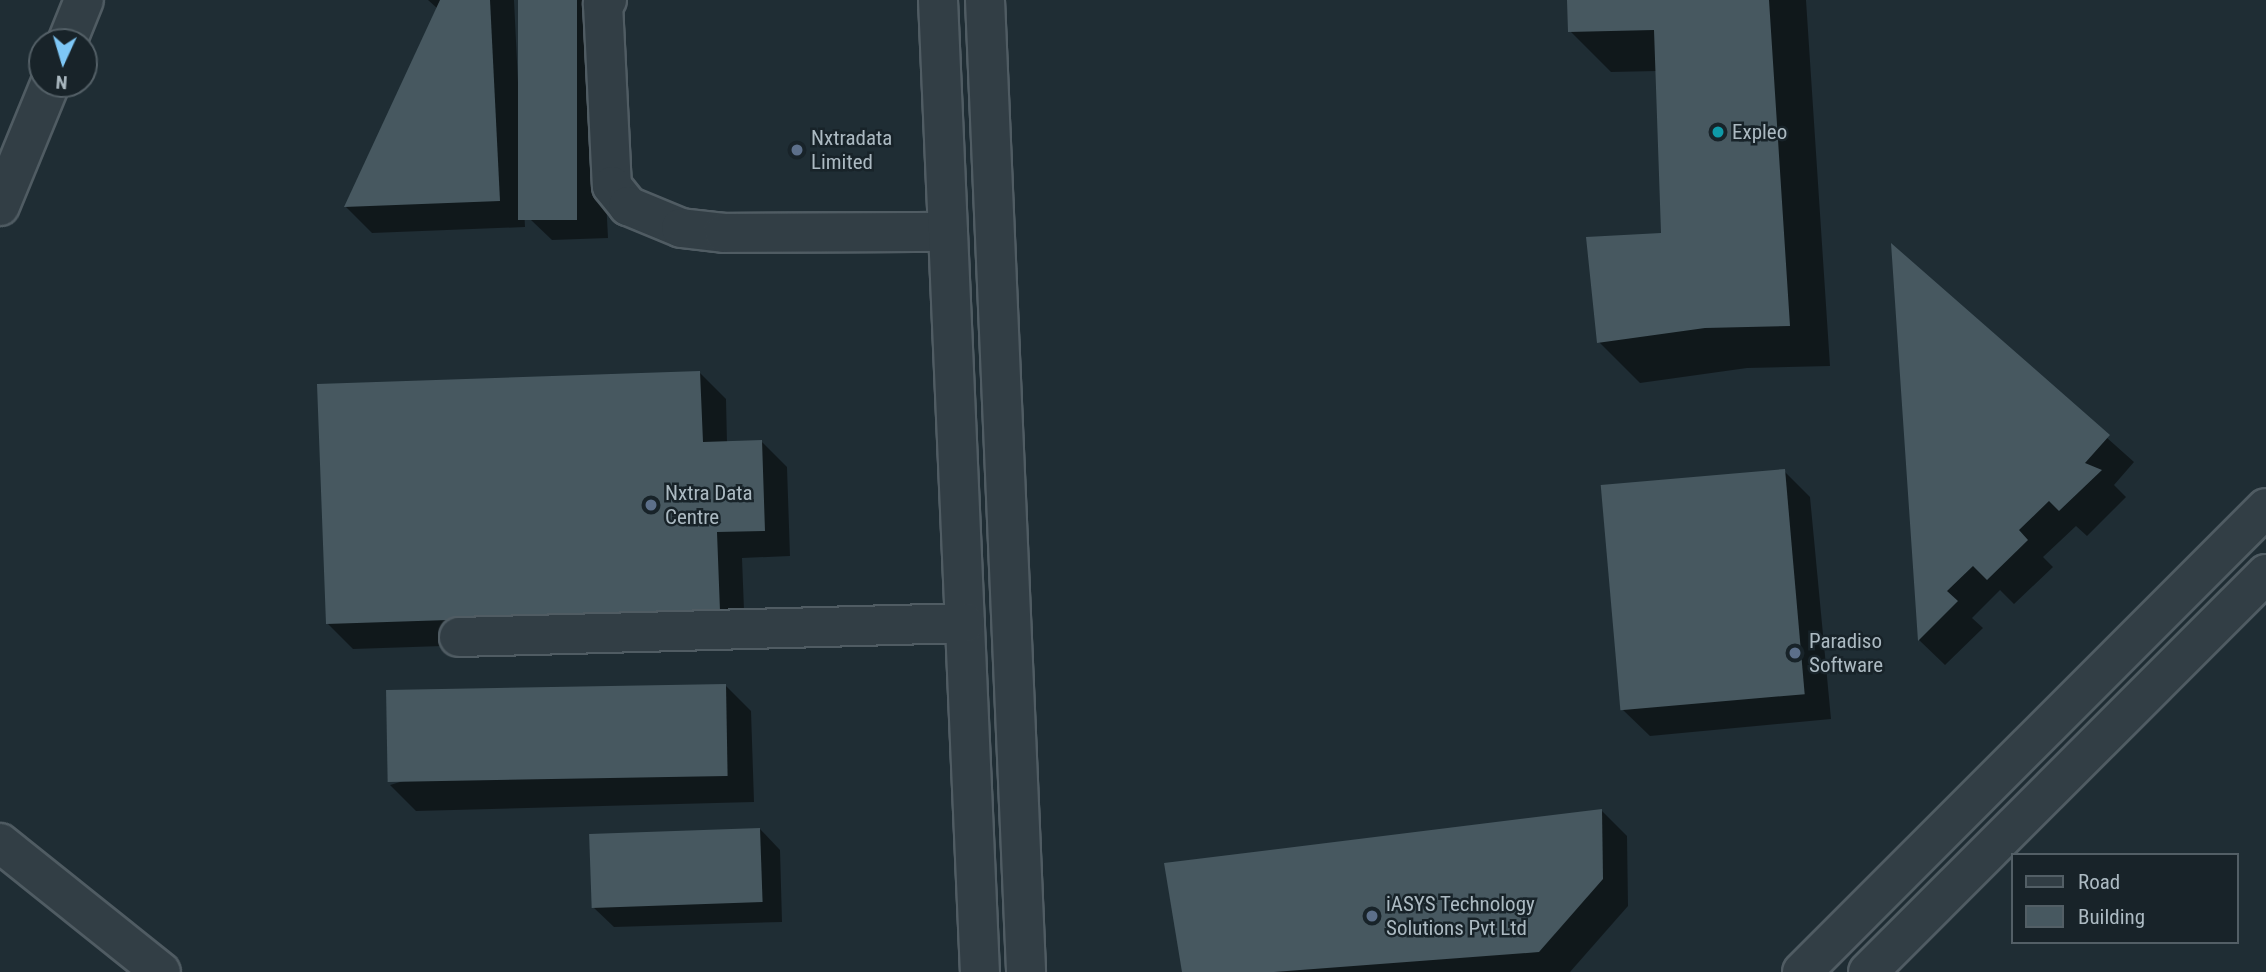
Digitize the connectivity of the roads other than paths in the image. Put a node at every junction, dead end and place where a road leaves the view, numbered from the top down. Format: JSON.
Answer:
{"nodes":[{"id":1,"x":84,"y":0,"type":"edge"},
{"id":2,"x":607,"y":0,"type":"edge"},
{"id":3,"x":938,"y":0,"type":"edge"},
{"id":4,"x":985,"y":0,"type":"edge"},
{"id":5,"x":72,"y":28,"type":"edge"},
{"id":6,"x":44,"y":98,"type":"edge"},
{"id":7,"x":0,"y":206,"type":"edge"},
{"id":8,"x":948,"y":232,"type":"junction"},
{"id":9,"x":2266,"y":508,"type":"edge"},
{"id":10,"x":2266,"y":574,"type":"edge"},
{"id":11,"x":965,"y":623,"type":"junction"},
{"id":12,"x":459,"y":637,"type":"dead end"},
{"id":13,"x":0,"y":843,"type":"edge"},
{"id":14,"x":161,"y":972,"type":"edge"},
{"id":15,"x":979,"y":972,"type":"edge"},
{"id":16,"x":1026,"y":972,"type":"edge"},
{"id":17,"x":1802,"y":972,"type":"edge"},
{"id":18,"x":1868,"y":972,"type":"edge"}],
"edges":[{"from":1,"to":5,"type":"street"},
{"from":2,"to":8,"type":"street"},
{"from":3,"to":8,"type":"street"},
{"from":4,"to":16,"type":"street"},
{"from":6,"to":7,"type":"street"},
{"from":8,"to":11,"type":"street"},
{"from":9,"to":17,"type":"street"},
{"from":10,"to":18,"type":"street"},
{"from":11,"to":12,"type":"street"},
{"from":11,"to":15,"type":"street"},
{"from":13,"to":14,"type":"street"}]}
